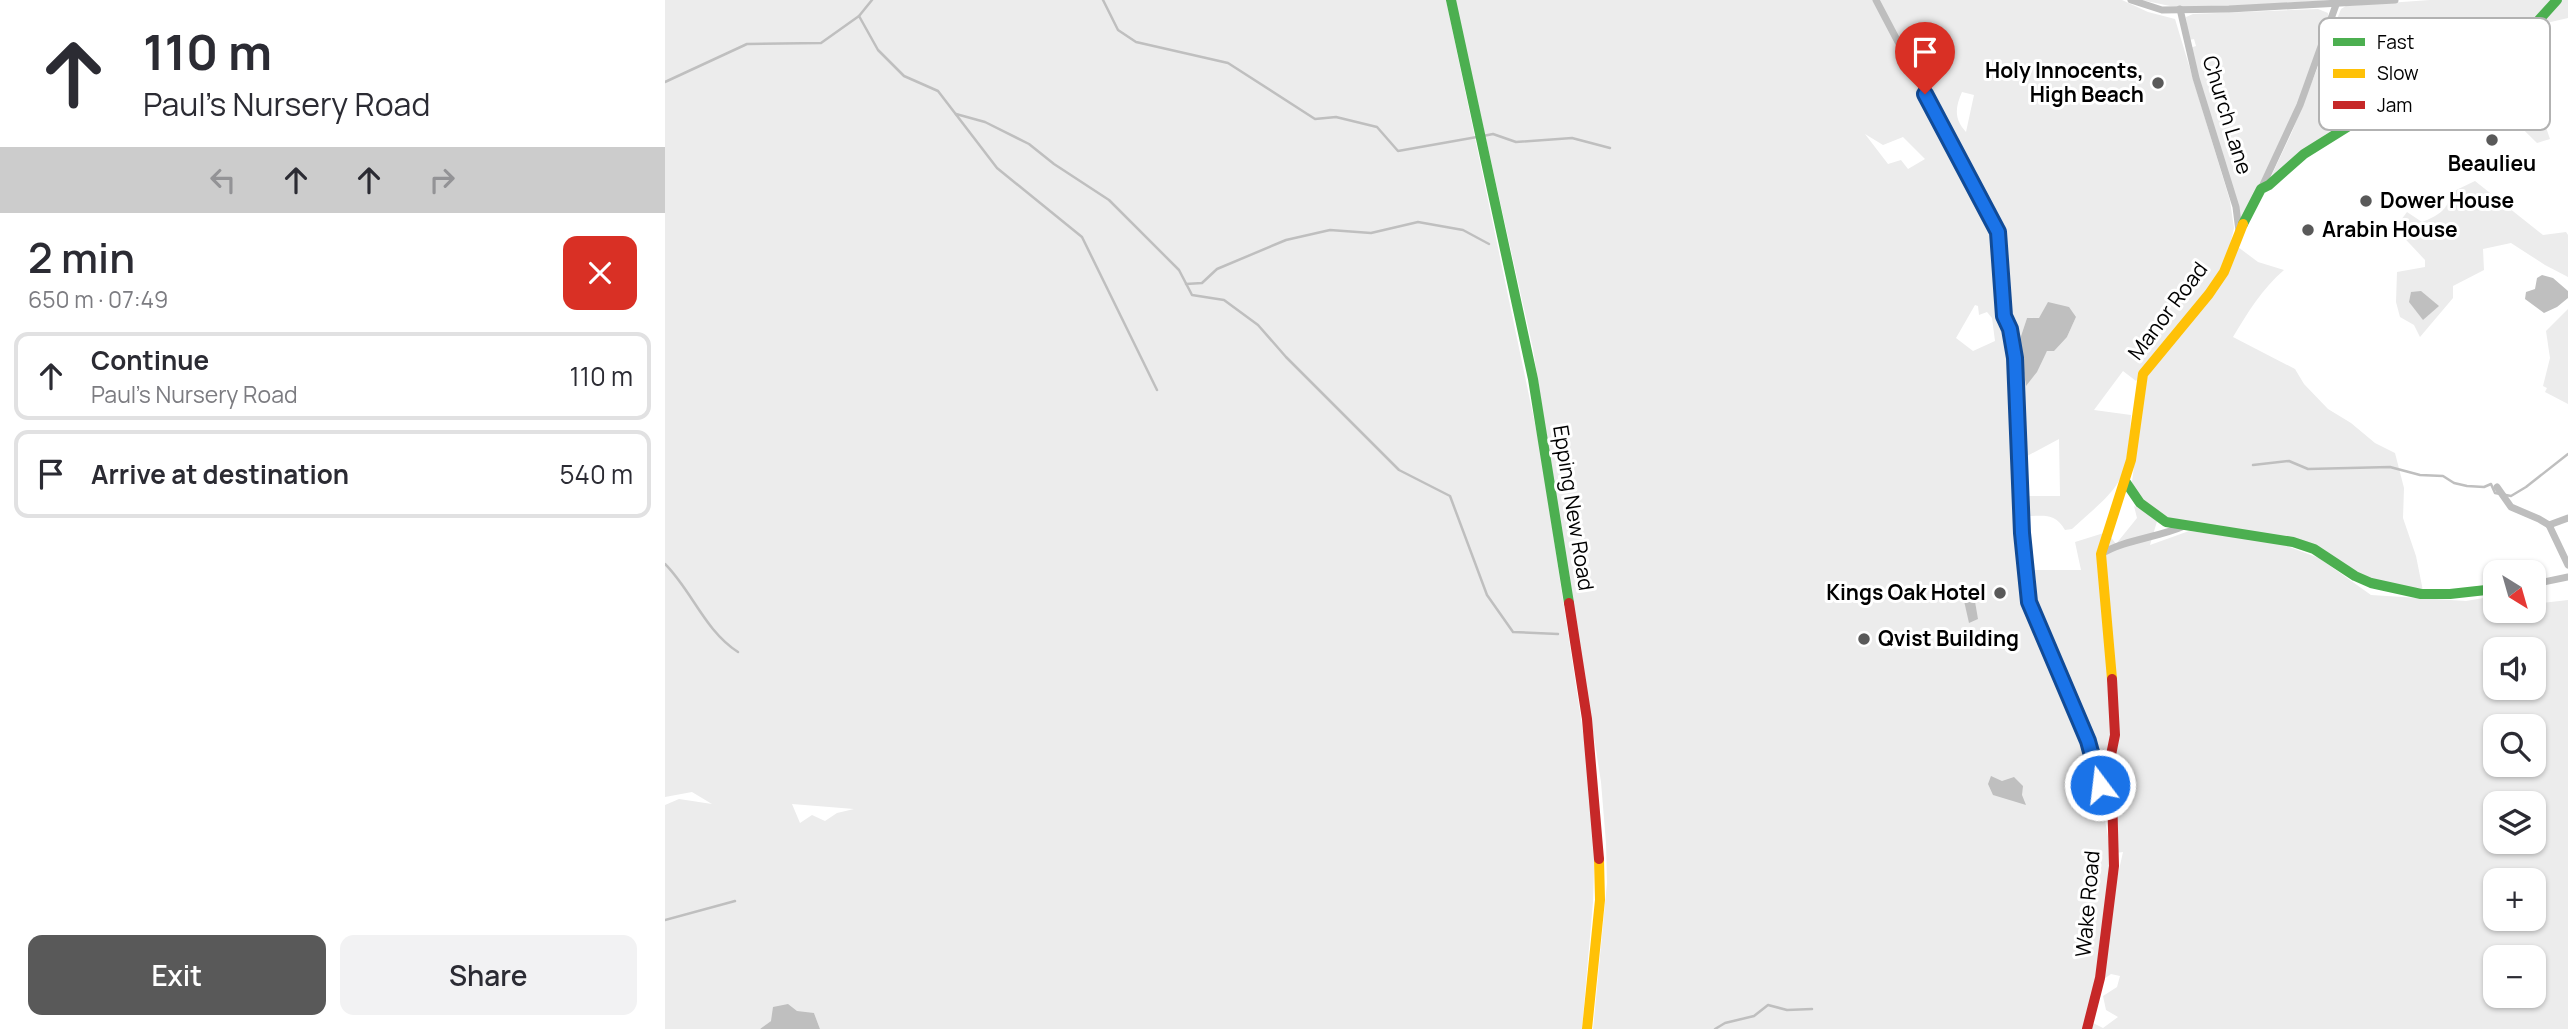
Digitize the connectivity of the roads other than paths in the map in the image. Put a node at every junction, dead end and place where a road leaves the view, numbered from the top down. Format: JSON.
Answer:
{"nodes":[{"id":1,"x":1451,"y":0,"type":"edge"},
{"id":2,"x":1876,"y":0,"type":"edge"},
{"id":3,"x":2131,"y":0,"type":"edge"},
{"id":4,"x":2395,"y":0,"type":"edge"},
{"id":5,"x":2557,"y":0,"type":"edge"},
{"id":6,"x":2337,"y":2,"type":"edge"},
{"id":7,"x":2180,"y":9,"type":"junction"},
{"id":8,"x":2539,"y":18,"type":"edge"},
{"id":9,"x":2319,"y":52,"type":"edge"},
{"id":10,"x":2341,"y":130,"type":"edge"},
{"id":11,"x":2261,"y":189,"type":"junction"},
{"id":12,"x":2239,"y":231,"type":"junction"},
{"id":13,"x":2125,"y":481,"type":"junction"},
{"id":14,"x":2497,"y":487,"type":"dead end"},
{"id":15,"x":2568,"y":518,"type":"edge"},
{"id":16,"x":2549,"y":525,"type":"junction"},
{"id":17,"x":2184,"y":526,"type":"junction"},
{"id":18,"x":2101,"y":554,"type":"junction"},
{"id":19,"x":2568,"y":565,"type":"edge"},
{"id":20,"x":2568,"y":577,"type":"edge"},
{"id":21,"x":2546,"y":582,"type":"edge"},
{"id":22,"x":2483,"y":590,"type":"edge"},
{"id":23,"x":2112,"y":813,"type":"junction"},
{"id":24,"x":1587,"y":1029,"type":"edge"},
{"id":25,"x":2087,"y":1029,"type":"edge"}],
"edges":[{"from":1,"to":24,"type":"street","name":"Epping New Road"},
{"from":2,"to":23,"type":"street","name":"Wake Road"},
{"from":3,"to":7,"type":"street"},
{"from":4,"to":6,"type":"street"},
{"from":5,"to":8,"type":"street","name":"Manor Road"},
{"from":6,"to":7,"type":"street"},
{"from":7,"to":12,"type":"street","name":"Church Lane"},
{"from":9,"to":11,"type":"street"},
{"from":10,"to":11,"type":"street","name":"Manor Road"},
{"from":11,"to":12,"type":"street","name":"Manor Road"},
{"from":12,"to":13,"type":"street","name":"Manor Road"},
{"from":13,"to":17,"type":"street"},
{"from":13,"to":18,"type":"street","name":"Manor Road"},
{"from":14,"to":16,"type":"street"},
{"from":15,"to":16,"type":"street"},
{"from":16,"to":19,"type":"street"},
{"from":17,"to":18,"type":"street"},
{"from":17,"to":22,"type":"street"},
{"from":18,"to":23,"type":"street","name":"Manor Road"},
{"from":20,"to":21,"type":"street"},
{"from":23,"to":25,"type":"street","name":"Wake Road"}]}
